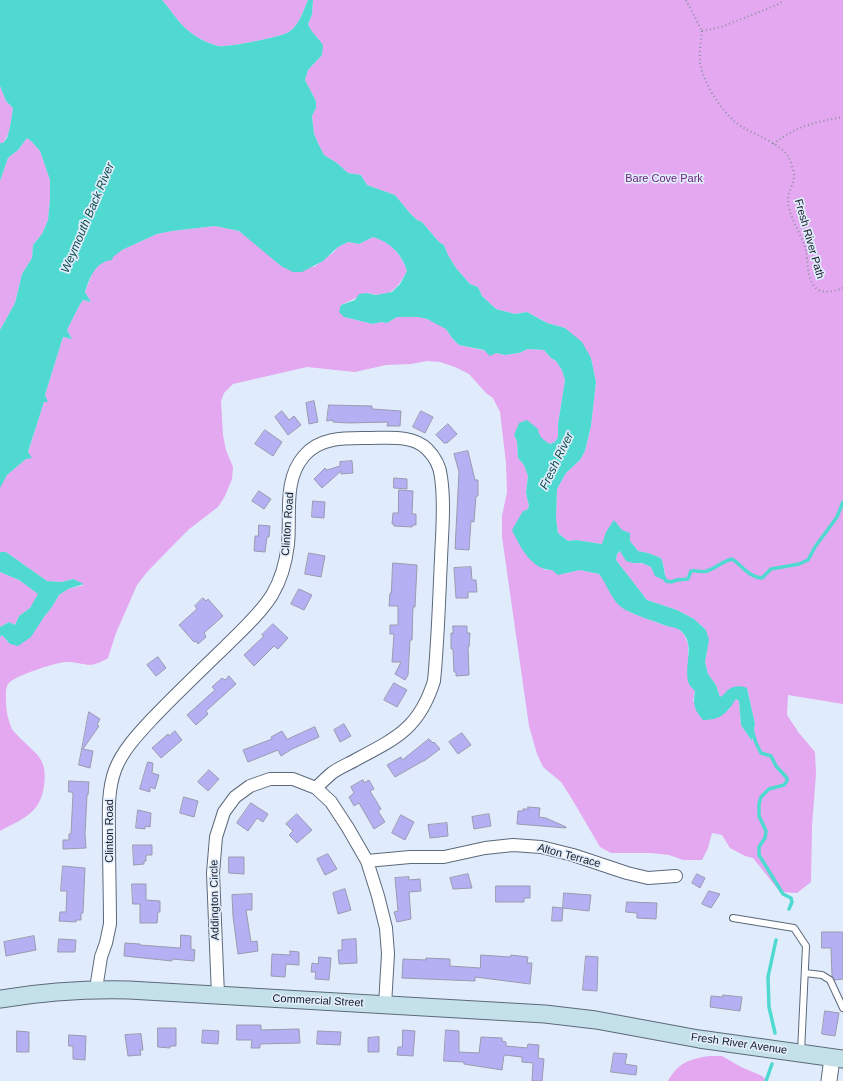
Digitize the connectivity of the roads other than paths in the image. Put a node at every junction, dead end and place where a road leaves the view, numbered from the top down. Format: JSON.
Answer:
{"nodes":[{"id":1,"x":316,"y":788,"type":"junction"},
{"id":2,"x":367,"y":861,"type":"junction"},
{"id":3,"x":676,"y":876,"type":"dead end"},
{"id":4,"x":733,"y":918,"type":"dead end"},
{"id":5,"x":805,"y":973,"type":"junction"},
{"id":6,"x":96,"y":989,"type":"junction"},
{"id":7,"x":218,"y":995,"type":"junction"},
{"id":8,"x":0,"y":999,"type":"edge"},
{"id":9,"x":385,"y":1005,"type":"junction"},
{"id":10,"x":843,"y":1008,"type":"edge"},
{"id":11,"x":636,"y":1027,"type":"joint"},
{"id":12,"x":801,"y":1053,"type":"junction"},
{"id":13,"x":838,"y":1058,"type":"edge"},
{"id":14,"x":829,"y":1081,"type":"edge"}],
"edges":[{"from":1,"to":2,"type":"street","name":"Addington Circle"},
{"from":1,"to":6,"type":"street","name":"Clinton Road"},
{"from":1,"to":7,"type":"street","name":"Addington Circle"},
{"from":2,"to":3,"type":"street","name":"Alton Terrace"},
{"from":2,"to":9,"type":"street","name":"Addington Circle"},
{"from":4,"to":5,"type":"lane"},
{"from":5,"to":10,"type":"lane"},
{"from":5,"to":12,"type":"lane"},
{"from":6,"to":7,"type":"main road","name":"Commercial Street"},
{"from":6,"to":8,"type":"main road","name":"Commercial Street"},
{"from":7,"to":9,"type":"main road","name":"Commercial Street"},
{"from":9,"to":11,"type":"main road","name":"Commercial Street"},
{"from":11,"to":12,"type":"main road","name":"Fresh River Avenue"},
{"from":12,"to":13,"type":"main road","name":"Fresh River Avenue"},
{"from":13,"to":14,"type":"street"}]}
